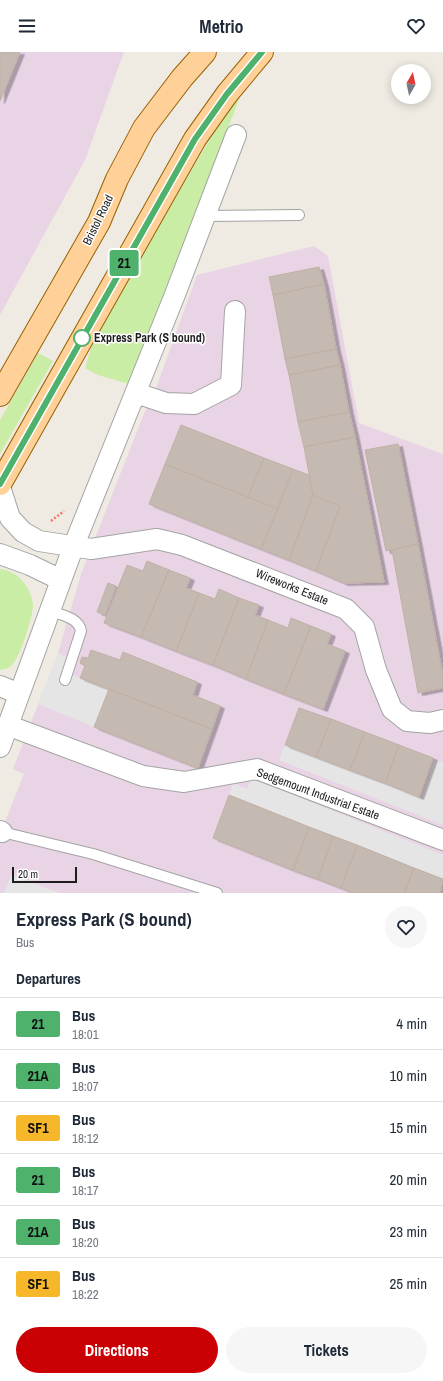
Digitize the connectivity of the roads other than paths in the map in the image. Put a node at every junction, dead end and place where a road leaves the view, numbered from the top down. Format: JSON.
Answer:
{"nodes":[{"id":1,"x":205,"y":52,"type":"edge"},
{"id":2,"x":262,"y":52,"type":"edge"},
{"id":3,"x":236,"y":135,"type":"dead end"},
{"id":4,"x":204,"y":216,"type":"junction"},
{"id":5,"x":299,"y":216,"type":"dead end"},
{"id":6,"x":235,"y":310,"type":"dead end"},
{"id":7,"x":136,"y":393,"type":"junction"},
{"id":8,"x":0,"y":395,"type":"edge"},
{"id":9,"x":0,"y":484,"type":"edge"},
{"id":10,"x":0,"y":487,"type":"edge"},
{"id":11,"x":74,"y":546,"type":"junction"},
{"id":12,"x":0,"y":554,"type":"edge"},
{"id":13,"x":61,"y":580,"type":"junction"},
{"id":14,"x":50,"y":610,"type":"junction"},
{"id":15,"x":65,"y":680,"type":"dead end"},
{"id":16,"x":0,"y":686,"type":"edge"},
{"id":17,"x":19,"y":694,"type":"junction"},
{"id":18,"x":443,"y":720,"type":"edge"},
{"id":19,"x":7,"y":725,"type":"junction"},
{"id":20,"x":0,"y":748,"type":"edge"},
{"id":21,"x":1,"y":831,"type":"edge"},
{"id":22,"x":443,"y":840,"type":"edge"},
{"id":23,"x":217,"y":893,"type":"edge"}],
"edges":[{"from":1,"to":8,"type":"main road","name":"Bristol Road"},
{"from":2,"to":9,"type":"main road"},
{"from":3,"to":4,"type":"street"},
{"from":4,"to":5,"type":"lane"},
{"from":4,"to":7,"type":"street"},
{"from":6,"to":7,"type":"street"},
{"from":7,"to":11,"type":"street"},
{"from":10,"to":11,"type":"street","name":"Wireworks Estate"},
{"from":11,"to":13,"type":"street"},
{"from":11,"to":18,"type":"street","name":"Wireworks Estate"},
{"from":12,"to":13,"type":"street"},
{"from":13,"to":14,"type":"street"},
{"from":14,"to":15,"type":"lane"},
{"from":14,"to":17,"type":"street"},
{"from":16,"to":17,"type":"street"},
{"from":17,"to":19,"type":"street"},
{"from":19,"to":20,"type":"street"},
{"from":19,"to":22,"type":"street","name":"Sedgemount Industrial Estate"},
{"from":21,"to":23,"type":"lane"}]}
